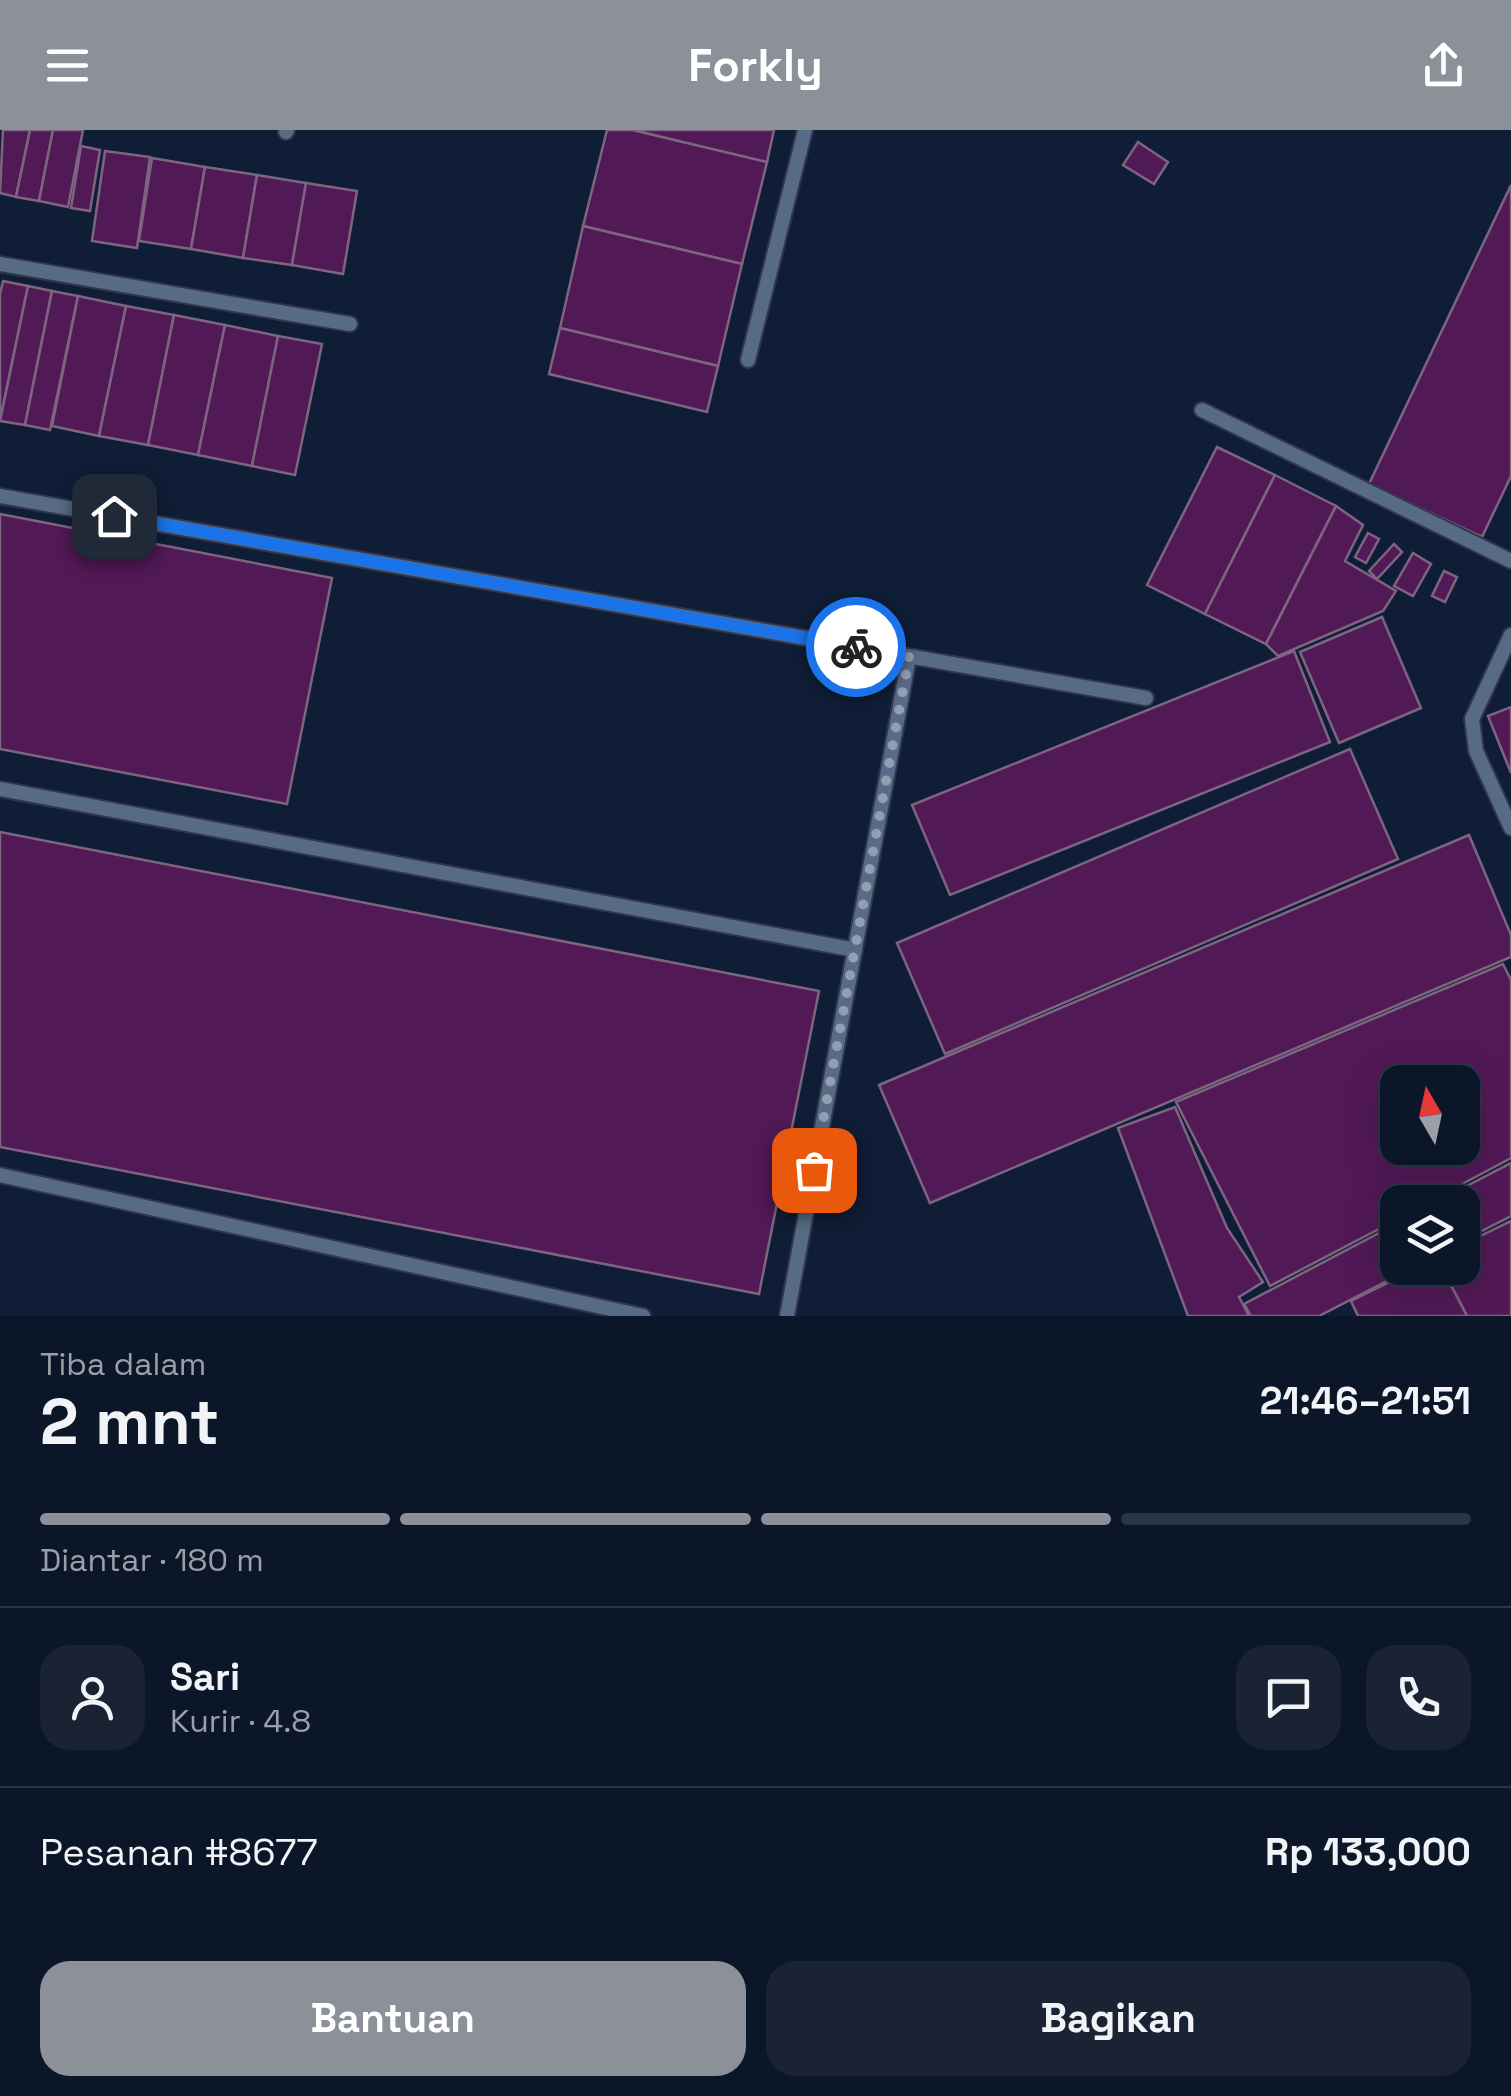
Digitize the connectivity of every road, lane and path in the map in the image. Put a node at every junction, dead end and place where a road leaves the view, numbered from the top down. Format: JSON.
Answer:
{"nodes":[{"id":1,"x":804,"y":130,"type":"edge"},
{"id":2,"x":0,"y":264,"type":"edge"},
{"id":3,"x":350,"y":324,"type":"dead end"},
{"id":4,"x":748,"y":360,"type":"dead end"},
{"id":5,"x":1202,"y":410,"type":"dead end"},
{"id":6,"x":0,"y":496,"type":"edge"},
{"id":7,"x":1511,"y":561,"type":"edge"},
{"id":8,"x":1511,"y":635,"type":"edge"},
{"id":9,"x":909,"y":657,"type":"junction"},
{"id":10,"x":1146,"y":698,"type":"dead end"},
{"id":11,"x":0,"y":789,"type":"edge"},
{"id":12,"x":1511,"y":828,"type":"edge"},
{"id":13,"x":854,"y":950,"type":"junction"},
{"id":14,"x":0,"y":1175,"type":"edge"},
{"id":15,"x":643,"y":1316,"type":"edge"},
{"id":16,"x":787,"y":1316,"type":"edge"}],
"edges":[{"from":1,"to":4,"type":"lane"},
{"from":2,"to":3,"type":"lane"},
{"from":5,"to":7,"type":"lane"},
{"from":6,"to":9,"type":"lane"},
{"from":8,"to":12,"type":"lane"},
{"from":9,"to":10,"type":"lane"},
{"from":9,"to":13,"type":"lane"},
{"from":11,"to":13,"type":"lane"},
{"from":13,"to":16,"type":"lane"},
{"from":14,"to":15,"type":"lane"}]}
